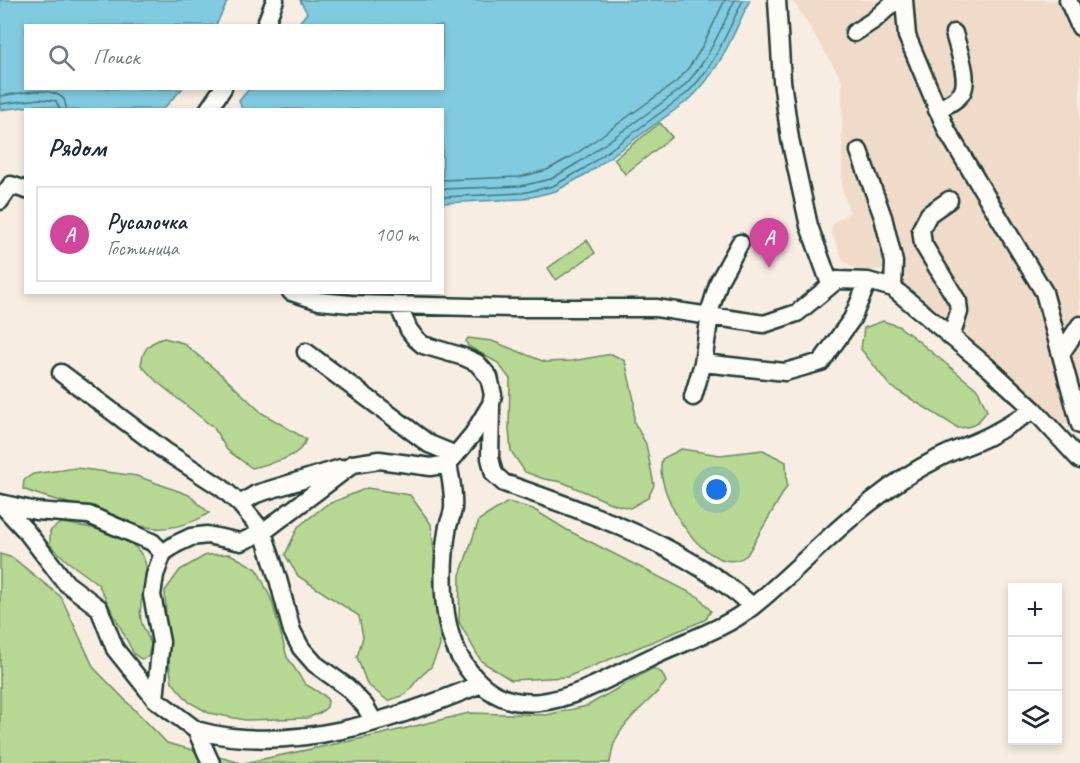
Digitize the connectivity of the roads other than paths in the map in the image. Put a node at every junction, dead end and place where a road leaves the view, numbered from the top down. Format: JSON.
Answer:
{"nodes":[{"id":1,"x":275,"y":0,"type":"edge"},
{"id":2,"x":777,"y":0,"type":"edge"},
{"id":3,"x":896,"y":0,"type":"edge"},
{"id":4,"x":904,"y":0,"type":"edge"},
{"id":5,"x":1068,"y":0,"type":"edge"},
{"id":6,"x":266,"y":24,"type":"edge"},
{"id":7,"x":1080,"y":27,"type":"edge"},
{"id":8,"x":855,"y":33,"type":"dead end"},
{"id":9,"x":954,"y":33,"type":"dead end"},
{"id":10,"x":222,"y":90,"type":"edge"},
{"id":11,"x":209,"y":108,"type":"edge"},
{"id":12,"x":938,"y":110,"type":"junction"},
{"id":13,"x":859,"y":151,"type":"dead end"},
{"id":14,"x":12,"y":186,"type":"edge"},
{"id":15,"x":949,"y":200,"type":"dead end"},
{"id":16,"x":0,"y":201,"type":"edge"},
{"id":17,"x":740,"y":243,"type":"dead end"},
{"id":18,"x":868,"y":281,"type":"junction"},
{"id":19,"x":830,"y":285,"type":"junction"},
{"id":20,"x":894,"y":288,"type":"junction"},
{"id":21,"x":297,"y":294,"type":"edge"},
{"id":22,"x":398,"y":305,"type":"junction"},
{"id":23,"x":709,"y":315,"type":"junction"},
{"id":24,"x":1080,"y":325,"type":"edge"},
{"id":25,"x":951,"y":337,"type":"junction"},
{"id":26,"x":306,"y":352,"type":"dead end"},
{"id":27,"x":1062,"y":352,"type":"junction"},
{"id":28,"x":703,"y":363,"type":"junction"},
{"id":29,"x":61,"y":373,"type":"dead end"},
{"id":30,"x":693,"y":397,"type":"dead end"},
{"id":31,"x":491,"y":405,"type":"junction"},
{"id":32,"x":1034,"y":410,"type":"junction"},
{"id":33,"x":1080,"y":425,"type":"edge"},
{"id":34,"x":452,"y":460,"type":"junction"},
{"id":35,"x":1080,"y":460,"type":"edge"},
{"id":36,"x":353,"y":464,"type":"junction"},
{"id":37,"x":240,"y":504,"type":"junction"},
{"id":38,"x":263,"y":532,"type":"junction"},
{"id":39,"x":163,"y":553,"type":"junction"},
{"id":40,"x":752,"y":606,"type":"junction"},
{"id":41,"x":481,"y":684,"type":"junction"},
{"id":42,"x":155,"y":699,"type":"junction"},
{"id":43,"x":374,"y":722,"type":"junction"},
{"id":44,"x":196,"y":730,"type":"junction"},
{"id":45,"x":211,"y":763,"type":"edge"}],
"edges":[{"from":1,"to":6,"type":"street"},
{"from":2,"to":19,"type":"street"},
{"from":3,"to":8,"type":"street"},
{"from":4,"to":12,"type":"street"},
{"from":5,"to":7,"type":"street"},
{"from":9,"to":12,"type":"street"},
{"from":10,"to":11,"type":"street"},
{"from":12,"to":27,"type":"street"},
{"from":13,"to":20,"type":"street"},
{"from":14,"to":16,"type":"street"},
{"from":15,"to":25,"type":"street"},
{"from":17,"to":23,"type":"street"},
{"from":18,"to":19,"type":"street"},
{"from":18,"to":20,"type":"street"},
{"from":18,"to":28,"type":"street"},
{"from":19,"to":23,"type":"street"},
{"from":20,"to":25,"type":"street"},
{"from":21,"to":22,"type":"street"},
{"from":22,"to":23,"type":"street"},
{"from":22,"to":31,"type":"street"},
{"from":23,"to":28,"type":"street"},
{"from":24,"to":27,"type":"street"},
{"from":25,"to":32,"type":"street"},
{"from":26,"to":34,"type":"street"},
{"from":27,"to":33,"type":"street"},
{"from":28,"to":30,"type":"street"},
{"from":29,"to":37,"type":"street"},
{"from":31,"to":34,"type":"street"},
{"from":31,"to":40,"type":"street"},
{"from":32,"to":35,"type":"street"},
{"from":32,"to":40,"type":"street"},
{"from":34,"to":36,"type":"street"},
{"from":34,"to":41,"type":"street"},
{"from":36,"to":37,"type":"street"},
{"from":36,"to":38,"type":"street"},
{"from":37,"to":38,"type":"street"},
{"from":38,"to":39,"type":"street"},
{"from":38,"to":43,"type":"street"},
{"from":39,"to":42,"type":"street"},
{"from":39,"to":42,"type":"street"},
{"from":40,"to":41,"type":"street"},
{"from":41,"to":43,"type":"street"},
{"from":42,"to":44,"type":"street"},
{"from":43,"to":44,"type":"street"},
{"from":44,"to":45,"type":"street"}]}
